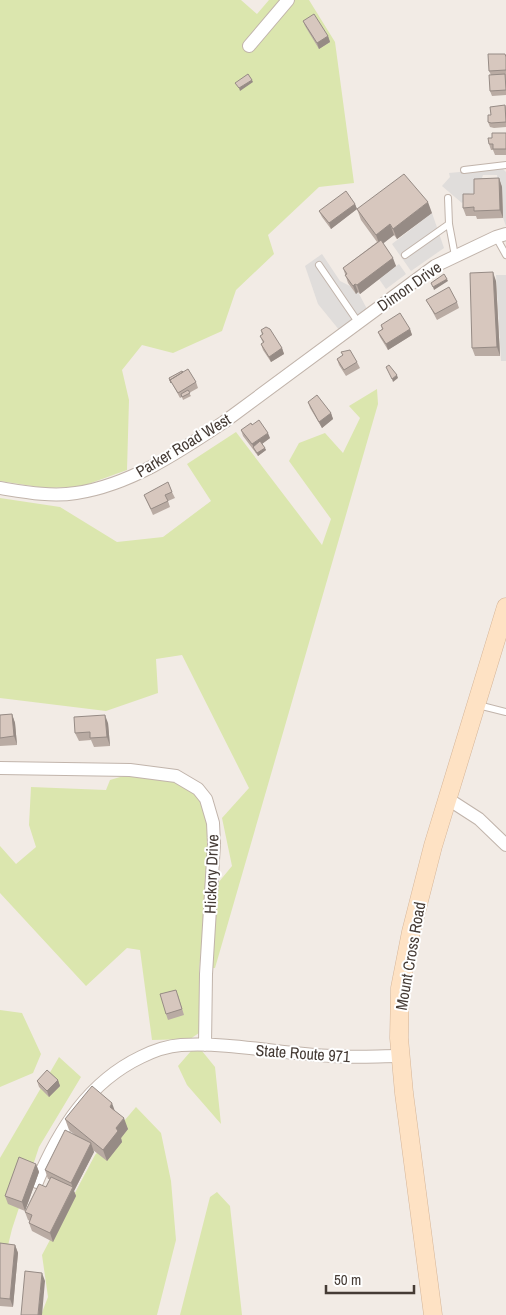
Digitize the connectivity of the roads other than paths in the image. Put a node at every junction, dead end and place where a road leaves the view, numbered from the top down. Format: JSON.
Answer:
{"nodes":[{"id":1,"x":288,"y":0,"type":"edge"},
{"id":2,"x":249,"y":46,"type":"dead end"},
{"id":3,"x":506,"y":165,"type":"edge"},
{"id":4,"x":464,"y":170,"type":"dead end"},
{"id":5,"x":448,"y":198,"type":"dead end"},
{"id":6,"x":449,"y":224,"type":"junction"},
{"id":7,"x":501,"y":236,"type":"edge"},
{"id":8,"x":405,"y":255,"type":"dead end"},
{"id":9,"x":506,"y":255,"type":"edge"},
{"id":10,"x":455,"y":256,"type":"junction"},
{"id":11,"x":319,"y":265,"type":"dead end"},
{"id":12,"x":358,"y":322,"type":"junction"},
{"id":13,"x":343,"y":334,"type":"joint"},
{"id":14,"x":0,"y":488,"type":"edge"},
{"id":15,"x":506,"y":607,"type":"edge"},
{"id":16,"x":476,"y":704,"type":"junction"},
{"id":17,"x":506,"y":712,"type":"edge"},
{"id":18,"x":0,"y":768,"type":"edge"},
{"id":19,"x":448,"y":799,"type":"junction"},
{"id":20,"x":506,"y":845,"type":"edge"},
{"id":21,"x":206,"y":1045,"type":"junction"},
{"id":22,"x":400,"y":1056,"type":"junction"},
{"id":23,"x":37,"y":1182,"type":"dead end"},
{"id":24,"x":433,"y":1315,"type":"edge"}],
"edges":[{"from":1,"to":2,"type":"street"},
{"from":3,"to":4,"type":"lane"},
{"from":5,"to":6,"type":"lane"},
{"from":6,"to":8,"type":"lane"},
{"from":6,"to":10,"type":"lane"},
{"from":7,"to":9,"type":"lane"},
{"from":7,"to":10,"type":"street","name":"Dimon Drive"},
{"from":10,"to":12,"type":"street","name":"Dimon Drive"},
{"from":11,"to":12,"type":"lane"},
{"from":12,"to":13,"type":"street","name":"Dimon Drive"},
{"from":13,"to":14,"type":"street","name":"Parker Road West"},
{"from":15,"to":16,"type":"main road","name":"Mount Cross Road"},
{"from":16,"to":17,"type":"lane"},
{"from":16,"to":19,"type":"main road","name":"Mount Cross Road"},
{"from":18,"to":21,"type":"street","name":"Hickory Drive"},
{"from":19,"to":20,"type":"street"},
{"from":19,"to":22,"type":"main road","name":"Mount Cross Road"},
{"from":21,"to":22,"type":"street","name":"State Route 971"},
{"from":21,"to":23,"type":"street","name":"State Route 971"},
{"from":22,"to":24,"type":"main road","name":"Mount Cross Road"}]}
